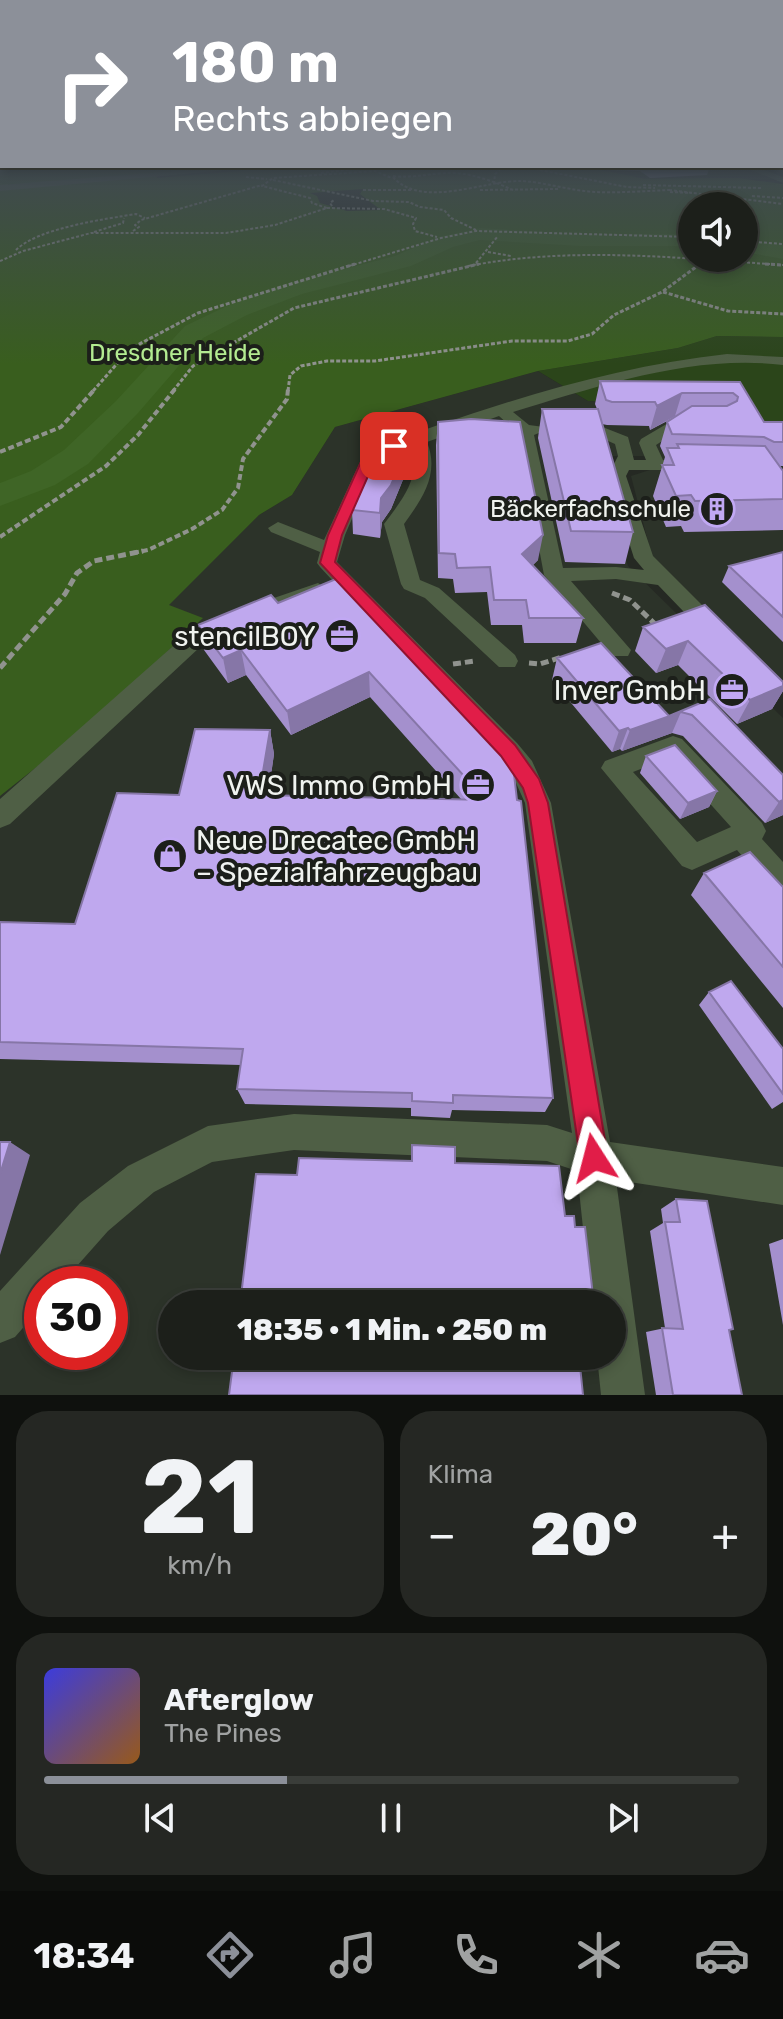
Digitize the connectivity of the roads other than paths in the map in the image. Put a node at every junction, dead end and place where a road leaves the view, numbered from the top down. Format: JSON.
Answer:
{"nodes":[{"id":1,"x":783,"y":361,"type":"edge"},
{"id":2,"x":501,"y":410,"type":"junction"},
{"id":3,"x":706,"y":422,"type":"edge"},
{"id":4,"x":525,"y":430,"type":"junction"},
{"id":5,"x":417,"y":438,"type":"junction"},
{"id":6,"x":641,"y":464,"type":"junction"},
{"id":7,"x":712,"y":467,"type":"edge"},
{"id":8,"x":278,"y":528,"type":"dead end"},
{"id":9,"x":334,"y":565,"type":"junction"},
{"id":10,"x":554,"y":575,"type":"junction"},
{"id":11,"x":665,"y":579,"type":"junction"},
{"id":12,"x":729,"y":645,"type":"edge"},
{"id":13,"x":620,"y":650,"type":"dead end"},
{"id":14,"x":507,"y":661,"type":"dead end"},
{"id":15,"x":0,"y":816,"type":"edge"},
{"id":16,"x":741,"y":835,"type":"junction"},
{"id":17,"x":783,"y":883,"type":"edge"},
{"id":18,"x":594,"y":1158,"type":"junction"},
{"id":19,"x":783,"y":1186,"type":"edge"},
{"id":20,"x":610,"y":1290,"type":"edge"},
{"id":21,"x":0,"y":1322,"type":"edge"},
{"id":22,"x":620,"y":1370,"type":"edge"},
{"id":23,"x":623,"y":1395,"type":"edge"}],
"edges":[{"from":1,"to":2,"type":"street"},
{"from":2,"to":4,"type":"street"},
{"from":2,"to":5,"type":"street"},
{"from":3,"to":6,"type":"street"},
{"from":4,"to":5,"type":"street"},
{"from":4,"to":6,"type":"street"},
{"from":4,"to":10,"type":"street"},
{"from":5,"to":9,"type":"street"},
{"from":5,"to":14,"type":"street"},
{"from":6,"to":7,"type":"street"},
{"from":6,"to":11,"type":"street"},
{"from":8,"to":9,"type":"street"},
{"from":9,"to":15,"type":"street"},
{"from":9,"to":18,"type":"street"},
{"from":10,"to":11,"type":"street"},
{"from":10,"to":13,"type":"street"},
{"from":11,"to":12,"type":"street"},
{"from":16,"to":16,"type":"street"},
{"from":16,"to":17,"type":"street"},
{"from":18,"to":19,"type":"street"},
{"from":18,"to":20,"type":"street"},
{"from":18,"to":21,"type":"street"},
{"from":22,"to":23,"type":"street"}]}
